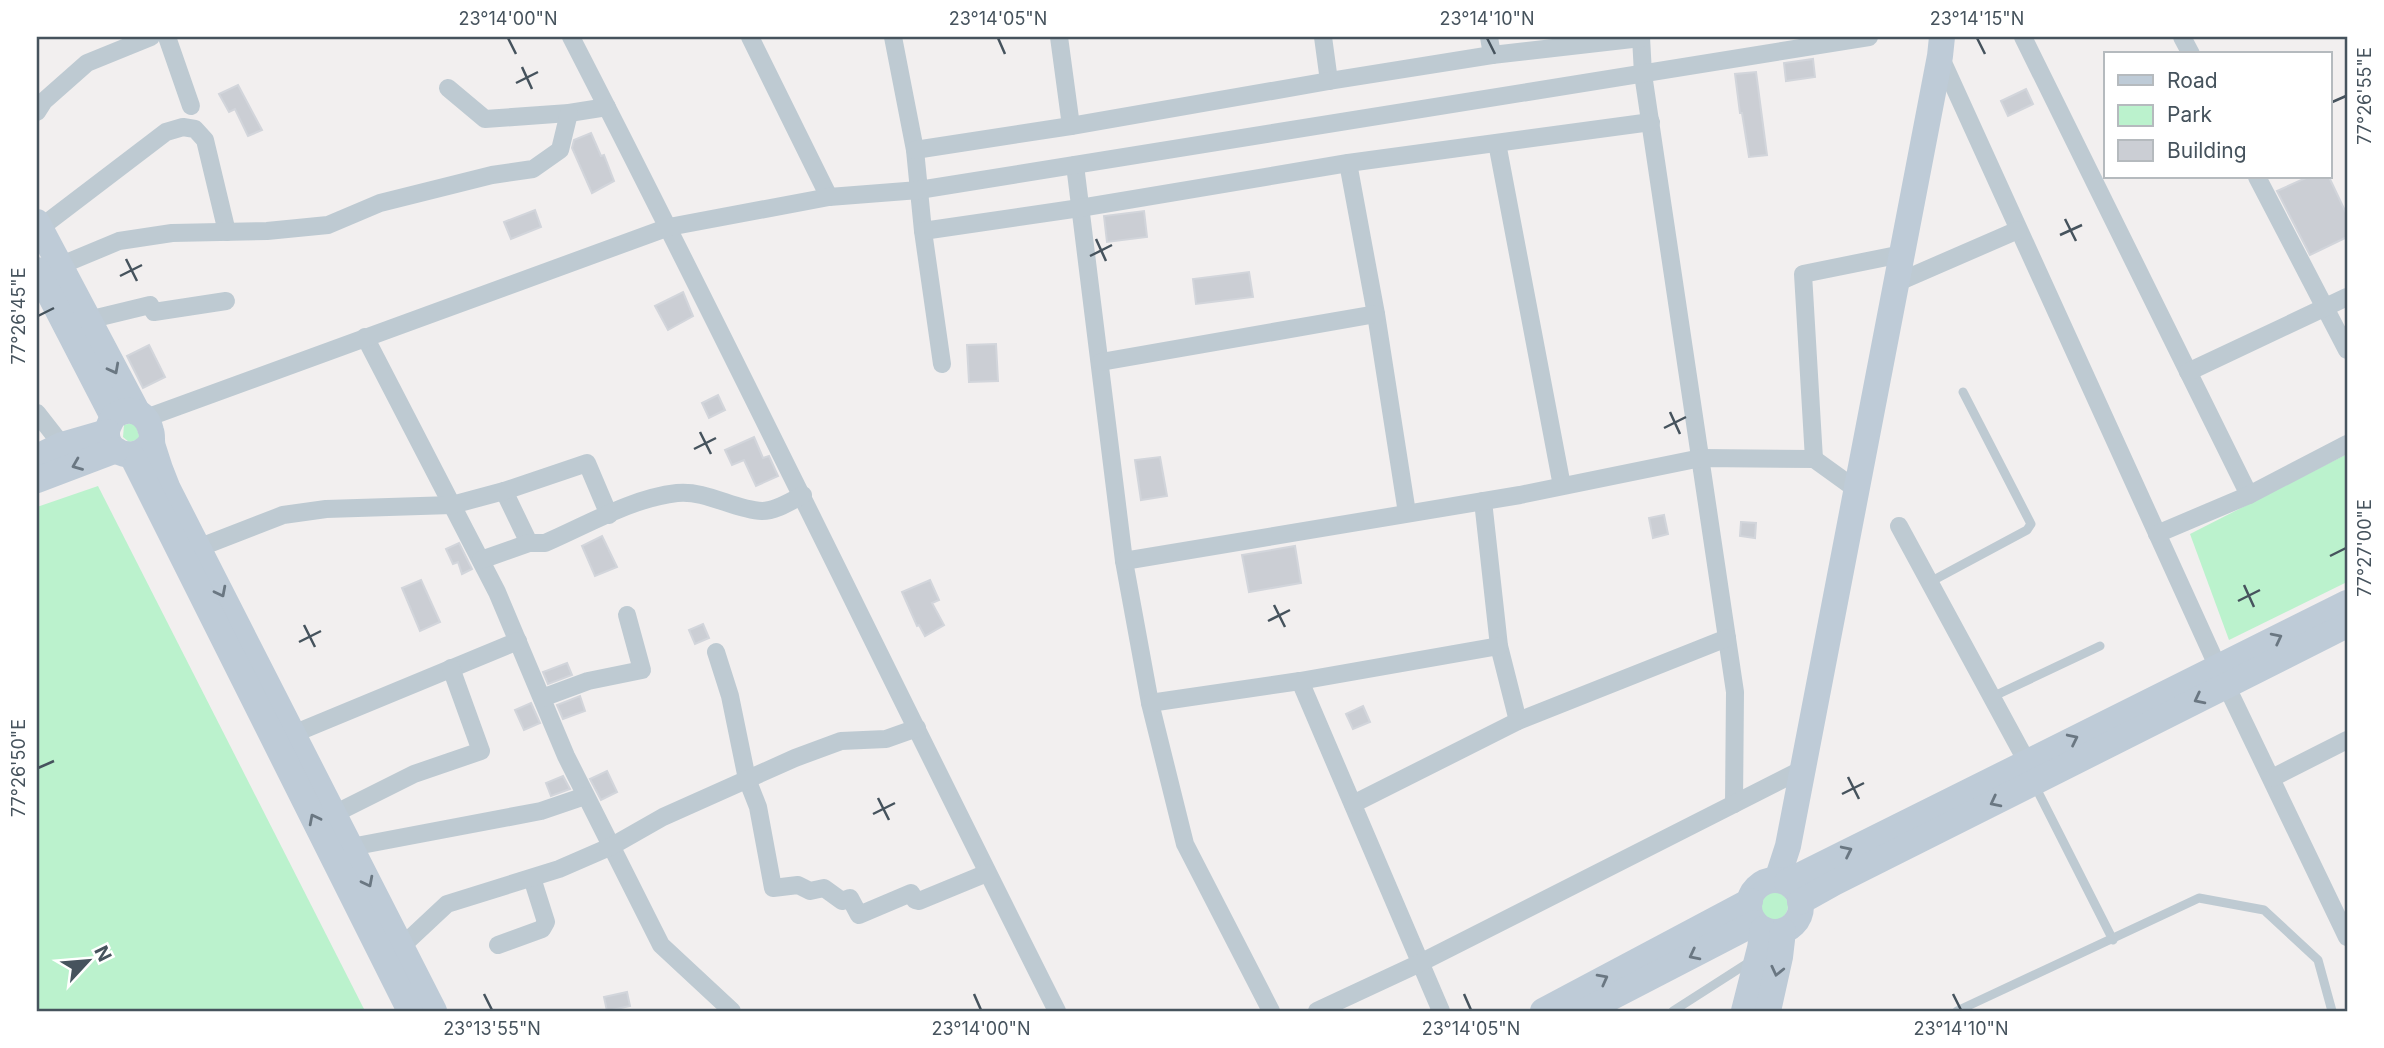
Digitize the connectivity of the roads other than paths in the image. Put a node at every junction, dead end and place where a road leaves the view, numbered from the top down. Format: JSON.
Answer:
{"nodes":[{"id":1,"x":151,"y":37,"type":"edge"},
{"id":2,"x":167,"y":37,"type":"edge"},
{"id":3,"x":571,"y":37,"type":"edge"},
{"id":4,"x":750,"y":37,"type":"edge"},
{"id":5,"x":893,"y":37,"type":"edge"},
{"id":6,"x":1059,"y":37,"type":"edge"},
{"id":7,"x":1323,"y":37,"type":"edge"},
{"id":8,"x":1489,"y":37,"type":"edge"},
{"id":9,"x":1869,"y":37,"type":"edge"},
{"id":10,"x":2023,"y":37,"type":"edge"},
{"id":11,"x":1641,"y":38,"type":"edge"},
{"id":12,"x":1760,"y":45,"type":"edge"},
{"id":13,"x":1941,"y":46,"type":"edge"},
{"id":14,"x":1492,"y":55,"type":"junction"},
{"id":15,"x":1643,"y":74,"type":"junction"},
{"id":16,"x":1329,"y":81,"type":"junction"},
{"id":17,"x":449,"y":88,"type":"dead end"},
{"id":18,"x":191,"y":106,"type":"dead end"},
{"id":19,"x":607,"y":107,"type":"junction"},
{"id":20,"x":37,"y":112,"type":"edge"},
{"id":21,"x":569,"y":113,"type":"junction"},
{"id":22,"x":1651,"y":122,"type":"junction"},
{"id":23,"x":1072,"y":126,"type":"junction"},
{"id":24,"x":1497,"y":143,"type":"junction"},
{"id":25,"x":915,"y":150,"type":"junction"},
{"id":26,"x":1348,"y":163,"type":"junction"},
{"id":27,"x":1075,"y":165,"type":"junction"},
{"id":28,"x":2258,"y":178,"type":"edge"},
{"id":29,"x":919,"y":190,"type":"junction"},
{"id":30,"x":829,"y":197,"type":"junction"},
{"id":31,"x":1080,"y":208,"type":"junction"},
{"id":32,"x":38,"y":225,"type":"edge"},
{"id":33,"x":668,"y":227,"type":"junction"},
{"id":34,"x":2018,"y":230,"type":"junction"},
{"id":35,"x":923,"y":231,"type":"junction"},
{"id":36,"x":228,"y":232,"type":"junction"},
{"id":37,"x":1902,"y":254,"type":"junction"},
{"id":38,"x":48,"y":268,"type":"edge"},
{"id":39,"x":1896,"y":283,"type":"junction"},
{"id":40,"x":2347,"y":297,"type":"edge"},
{"id":41,"x":226,"y":301,"type":"dead end"},
{"id":42,"x":2326,"y":307,"type":"junction"},
{"id":43,"x":1376,"y":314,"type":"junction"},
{"id":44,"x":88,"y":320,"type":"junction"},
{"id":45,"x":365,"y":337,"type":"junction"},
{"id":46,"x":2347,"y":350,"type":"edge"},
{"id":47,"x":1101,"y":362,"type":"junction"},
{"id":48,"x":942,"y":364,"type":"dead end"},
{"id":49,"x":2188,"y":372,"type":"junction"},
{"id":50,"x":1963,"y":392,"type":"dead end"},
{"id":51,"x":37,"y":413,"type":"edge"},
{"id":52,"x":129,"y":432,"type":"junction"},
{"id":53,"x":2347,"y":444,"type":"edge"},
{"id":54,"x":62,"y":445,"type":"junction"},
{"id":55,"x":37,"y":457,"type":"edge"},
{"id":56,"x":1701,"y":458,"type":"junction"},
{"id":57,"x":1814,"y":459,"type":"junction"},
{"id":58,"x":37,"y":480,"type":"edge"},
{"id":59,"x":1562,"y":486,"type":"junction"},
{"id":60,"x":1857,"y":490,"type":"junction"},
{"id":61,"x":504,"y":491,"type":"junction"},
{"id":62,"x":803,"y":495,"type":"junction"},
{"id":63,"x":2249,"y":495,"type":"junction"},
{"id":64,"x":1483,"y":501,"type":"junction"},
{"id":65,"x":452,"y":505,"type":"junction"},
{"id":66,"x":1407,"y":513,"type":"junction"},
{"id":67,"x":609,"y":515,"type":"junction"},
{"id":68,"x":1899,"y":526,"type":"dead end"},
{"id":69,"x":2157,"y":534,"type":"junction"},
{"id":70,"x":529,"y":542,"type":"junction"},
{"id":71,"x":198,"y":548,"type":"junction"},
{"id":72,"x":481,"y":561,"type":"junction"},
{"id":73,"x":1124,"y":561,"type":"junction"},
{"id":74,"x":1930,"y":582,"type":"junction"},
{"id":75,"x":2347,"y":603,"type":"edge"},
{"id":76,"x":627,"y":615,"type":"dead end"},
{"id":77,"x":2347,"y":625,"type":"edge"},
{"id":78,"x":1727,"y":638,"type":"junction"},
{"id":79,"x":518,"y":641,"type":"junction"},
{"id":80,"x":1499,"y":646,"type":"junction"},
{"id":81,"x":2100,"y":646,"type":"dead end"},
{"id":82,"x":716,"y":652,"type":"dead end"},
{"id":83,"x":451,"y":668,"type":"junction"},
{"id":84,"x":2222,"y":676,"type":"junction"},
{"id":85,"x":1300,"y":681,"type":"junction"},
{"id":86,"x":1992,"y":697,"type":"junction"},
{"id":87,"x":542,"y":698,"type":"junction"},
{"id":88,"x":1150,"y":703,"type":"junction"},
{"id":89,"x":1518,"y":722,"type":"junction"},
{"id":90,"x":916,"y":727,"type":"junction"},
{"id":91,"x":293,"y":734,"type":"junction"},
{"id":92,"x":2347,"y":740,"type":"edge"},
{"id":93,"x":1803,"y":769,"type":"junction"},
{"id":94,"x":2030,"y":772,"type":"junction"},
{"id":95,"x":2272,"y":778,"type":"junction"},
{"id":96,"x":747,"y":779,"type":"junction"},
{"id":97,"x":585,"y":796,"type":"junction"},
{"id":98,"x":1353,"y":804,"type":"junction"},
{"id":99,"x":1734,"y":804,"type":"junction"},
{"id":100,"x":334,"y":814,"type":"junction"},
{"id":101,"x":612,"y":846,"type":"junction"},
{"id":102,"x":351,"y":847,"type":"junction"},
{"id":103,"x":987,"y":873,"type":"junction"},
{"id":104,"x":532,"y":878,"type":"junction"},
{"id":105,"x":1788,"y":888,"type":"junction"},
{"id":106,"x":1762,"y":921,"type":"junction"},
{"id":107,"x":2347,"y":937,"type":"edge"},
{"id":108,"x":2113,"y":940,"type":"junction"},
{"id":109,"x":498,"y":945,"type":"dead end"},
{"id":110,"x":401,"y":947,"type":"junction"},
{"id":111,"x":1757,"y":957,"type":"junction"},
{"id":112,"x":1420,"y":963,"type":"junction"},
{"id":113,"x":410,"y":1011,"type":"edge"},
{"id":114,"x":434,"y":1011,"type":"edge"},
{"id":115,"x":732,"y":1011,"type":"edge"},
{"id":116,"x":1057,"y":1011,"type":"edge"},
{"id":117,"x":1271,"y":1011,"type":"edge"},
{"id":118,"x":1317,"y":1011,"type":"edge"},
{"id":119,"x":1441,"y":1011,"type":"edge"},
{"id":120,"x":1543,"y":1011,"type":"edge"},
{"id":121,"x":1586,"y":1011,"type":"edge"},
{"id":122,"x":1673,"y":1011,"type":"edge"},
{"id":123,"x":1744,"y":1011,"type":"edge"},
{"id":124,"x":1768,"y":1011,"type":"edge"},
{"id":125,"x":1956,"y":1011,"type":"edge"},
{"id":126,"x":2332,"y":1011,"type":"edge"}],
"edges":[{"from":1,"to":20,"type":"street"},
{"from":2,"to":18,"type":"street"},
{"from":3,"to":19,"type":"street"},
{"from":4,"to":30,"type":"street"},
{"from":5,"to":25,"type":"street"},
{"from":6,"to":23,"type":"street"},
{"from":7,"to":16,"type":"street"},
{"from":8,"to":14,"type":"street"},
{"from":9,"to":12,"type":"street"},
{"from":10,"to":49,"type":"street"},
{"from":11,"to":14,"type":"street"},
{"from":11,"to":15,"type":"street"},
{"from":12,"to":15,"type":"street"},
{"from":13,"to":34,"type":"street"},
{"from":13,"to":37,"type":"street"},
{"from":14,"to":16,"type":"street"},
{"from":15,"to":22,"type":"street"},
{"from":15,"to":27,"type":"street"},
{"from":16,"to":23,"type":"street"},
{"from":17,"to":21,"type":"street"},
{"from":19,"to":21,"type":"street"},
{"from":19,"to":33,"type":"street"},
{"from":21,"to":36,"type":"street"},
{"from":22,"to":24,"type":"street"},
{"from":22,"to":56,"type":"street"},
{"from":23,"to":25,"type":"street"},
{"from":24,"to":26,"type":"street"},
{"from":24,"to":59,"type":"street"},
{"from":25,"to":29,"type":"street"},
{"from":26,"to":31,"type":"street"},
{"from":26,"to":43,"type":"street"},
{"from":27,"to":29,"type":"street"},
{"from":27,"to":31,"type":"street"},
{"from":28,"to":42,"type":"street"},
{"from":29,"to":30,"type":"street"},
{"from":29,"to":35,"type":"street"},
{"from":30,"to":33,"type":"street"},
{"from":31,"to":35,"type":"street"},
{"from":31,"to":47,"type":"street"},
{"from":32,"to":36,"type":"street"},
{"from":32,"to":38,"type":"street"},
{"from":33,"to":45,"type":"street"},
{"from":33,"to":62,"type":"street"},
{"from":34,"to":39,"type":"street"},
{"from":34,"to":69,"type":"street"},
{"from":35,"to":48,"type":"street"},
{"from":36,"to":38,"type":"street"},
{"from":37,"to":39,"type":"street"},
{"from":37,"to":57,"type":"street"},
{"from":38,"to":44,"type":"street"},
{"from":38,"to":52,"type":"street"},
{"from":39,"to":60,"type":"street"},
{"from":40,"to":42,"type":"street"},
{"from":41,"to":44,"type":"street"},
{"from":42,"to":46,"type":"street"},
{"from":42,"to":49,"type":"street"},
{"from":43,"to":47,"type":"street"},
{"from":43,"to":66,"type":"street"},
{"from":44,"to":52,"type":"street","one_way":true},
{"from":45,"to":52,"type":"street"},
{"from":45,"to":65,"type":"street"},
{"from":47,"to":73,"type":"street"},
{"from":49,"to":63,"type":"street"},
{"from":50,"to":74,"type":"lane"},
{"from":51,"to":54,"type":"street"},
{"from":52,"to":54,"type":"street"},
{"from":52,"to":58,"type":"street","one_way":true},
{"from":52,"to":71,"type":"street"},
{"from":113,"to":52,"type":"street","one_way":true},
{"from":53,"to":63,"type":"street"},
{"from":54,"to":55,"type":"street"},
{"from":56,"to":57,"type":"street"},
{"from":56,"to":59,"type":"street"},
{"from":56,"to":78,"type":"street"},
{"from":57,"to":60,"type":"street"},
{"from":59,"to":64,"type":"street"},
{"from":60,"to":93,"type":"street"},
{"from":61,"to":65,"type":"street"},
{"from":61,"to":67,"type":"street"},
{"from":61,"to":70,"type":"street"},
{"from":62,"to":67,"type":"street"},
{"from":62,"to":90,"type":"street"},
{"from":63,"to":69,"type":"street"},
{"from":64,"to":66,"type":"street"},
{"from":64,"to":80,"type":"street"},
{"from":65,"to":71,"type":"street"},
{"from":65,"to":72,"type":"street"},
{"from":66,"to":73,"type":"street"},
{"from":67,"to":70,"type":"street"},
{"from":68,"to":74,"type":"street"},
{"from":69,"to":84,"type":"street"},
{"from":70,"to":72,"type":"street"},
{"from":71,"to":91,"type":"street","one_way":true},
{"from":72,"to":79,"type":"street"},
{"from":73,"to":88,"type":"street"},
{"from":74,"to":86,"type":"street"},
{"from":84,"to":75,"type":"street","one_way":true},
{"from":76,"to":87,"type":"street"},
{"from":77,"to":84,"type":"street"},
{"from":78,"to":89,"type":"street"},
{"from":78,"to":99,"type":"street"},
{"from":79,"to":83,"type":"street"},
{"from":79,"to":87,"type":"street"},
{"from":80,"to":85,"type":"street"},
{"from":80,"to":89,"type":"street"},
{"from":81,"to":86,"type":"lane"},
{"from":82,"to":96,"type":"street"},
{"from":83,"to":91,"type":"street"},
{"from":83,"to":100,"type":"street"},
{"from":84,"to":94,"type":"street"},
{"from":84,"to":95,"type":"street"},
{"from":85,"to":88,"type":"street"},
{"from":85,"to":98,"type":"street"},
{"from":86,"to":94,"type":"street"},
{"from":87,"to":97,"type":"street"},
{"from":88,"to":117,"type":"street"},
{"from":89,"to":98,"type":"street"},
{"from":90,"to":96,"type":"street"},
{"from":90,"to":103,"type":"street"},
{"from":91,"to":100,"type":"street"},
{"from":92,"to":95,"type":"street"},
{"from":93,"to":99,"type":"street"},
{"from":93,"to":105,"type":"street"},
{"from":94,"to":105,"type":"street"},
{"from":94,"to":108,"type":"lane"},
{"from":95,"to":107,"type":"street"},
{"from":96,"to":101,"type":"street"},
{"from":96,"to":103,"type":"street"},
{"from":97,"to":101,"type":"street"},
{"from":97,"to":102,"type":"street"},
{"from":98,"to":112,"type":"street"},
{"from":99,"to":112,"type":"street"},
{"from":100,"to":102,"type":"street"},
{"from":101,"to":104,"type":"street"},
{"from":101,"to":115,"type":"street"},
{"from":102,"to":110,"type":"street","one_way":true},
{"from":103,"to":116,"type":"street"},
{"from":104,"to":109,"type":"street"},
{"from":104,"to":110,"type":"street"},
{"from":105,"to":106,"type":"street"},
{"from":105,"to":106,"type":"street"},
{"from":106,"to":111,"type":"street"},
{"from":120,"to":106,"type":"street","one_way":true},
{"from":106,"to":121,"type":"street","one_way":true},
{"from":106,"to":124,"type":"street","one_way":true},
{"from":108,"to":125,"type":"lane"},
{"from":108,"to":126,"type":"lane"},
{"from":110,"to":114,"type":"street"},
{"from":111,"to":122,"type":"lane"},
{"from":111,"to":123,"type":"street"},
{"from":112,"to":118,"type":"street"},
{"from":112,"to":119,"type":"street"}]}
